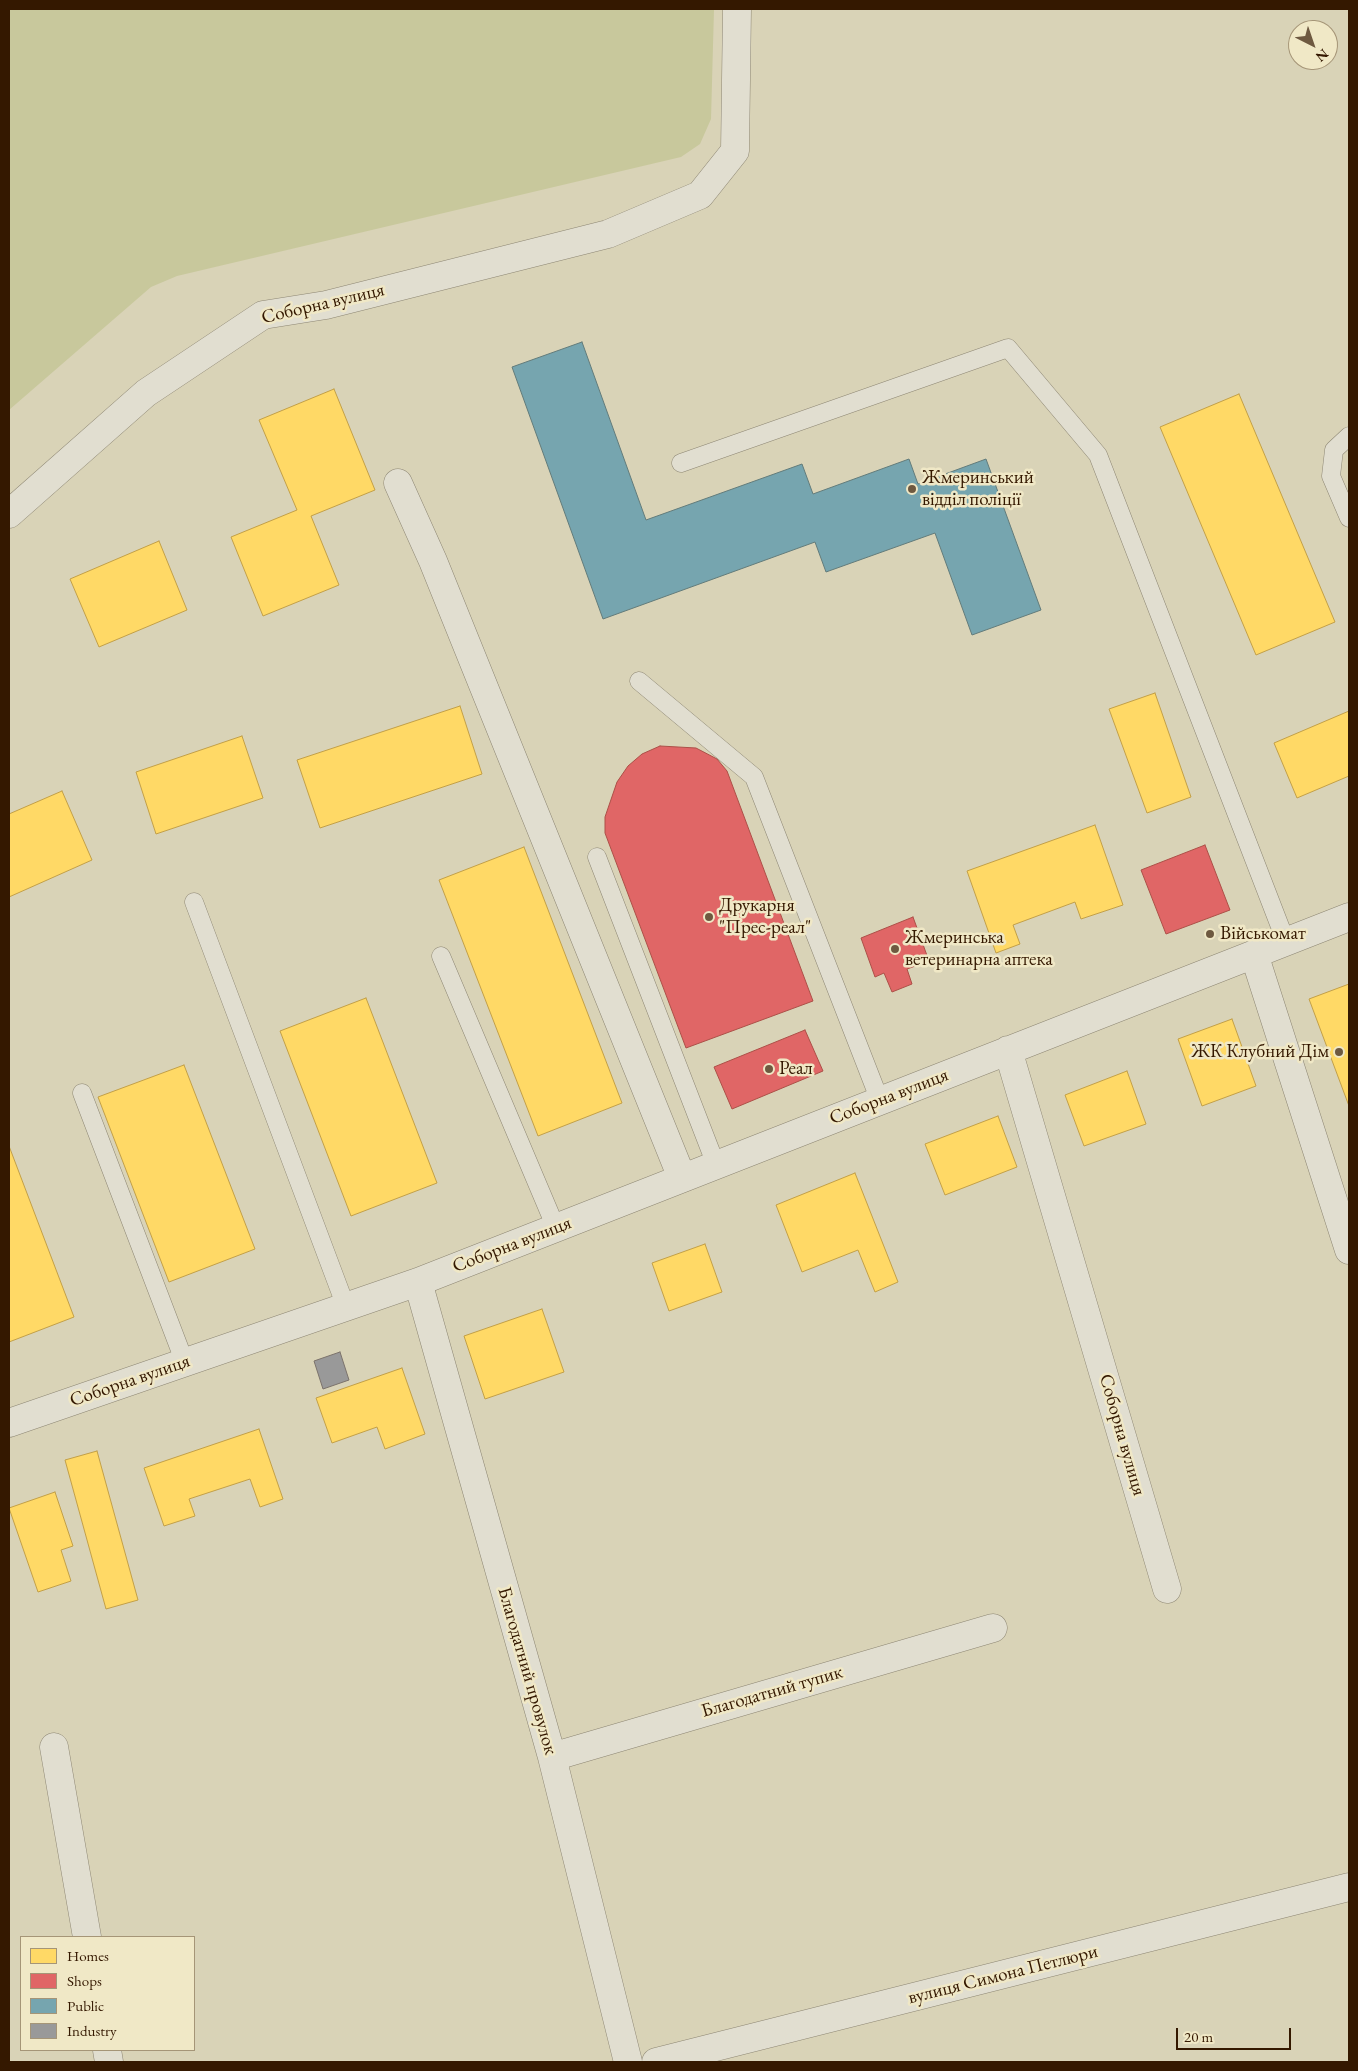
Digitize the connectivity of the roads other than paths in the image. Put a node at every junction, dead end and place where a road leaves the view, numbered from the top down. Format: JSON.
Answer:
{"nodes":[{"id":1,"x":738,"y":9,"type":"edge"},
{"id":2,"x":1349,"y":436,"type":"edge"},
{"id":3,"x":681,"y":463,"type":"dead end"},
{"id":4,"x":398,"y":483,"type":"dead end"},
{"id":5,"x":9,"y":514,"type":"edge"},
{"id":6,"x":1349,"y":518,"type":"edge"},
{"id":7,"x":639,"y":681,"type":"dead end"},
{"id":8,"x":597,"y":857,"type":"dead end"},
{"id":9,"x":194,"y":902,"type":"dead end"},
{"id":10,"x":1349,"y":917,"type":"edge"},
{"id":11,"x":1286,"y":942,"type":"junction"},
{"id":12,"x":1254,"y":954,"type":"junction"},
{"id":13,"x":441,"y":956,"type":"dead end"},
{"id":14,"x":1008,"y":1050,"type":"junction"},
{"id":15,"x":82,"y":1093,"type":"dead end"},
{"id":16,"x":880,"y":1101,"type":"junction"},
{"id":17,"x":716,"y":1165,"type":"junction"},
{"id":18,"x":682,"y":1178,"type":"junction"},
{"id":19,"x":556,"y":1228,"type":"junction"},
{"id":20,"x":1349,"y":1250,"type":"edge"},
{"id":21,"x":418,"y":1282,"type":"junction"},
{"id":22,"x":346,"y":1307,"type":"junction"},
{"id":23,"x":185,"y":1363,"type":"junction"},
{"id":24,"x":9,"y":1423,"type":"edge"},
{"id":25,"x":1167,"y":1589,"type":"dead end"},
{"id":26,"x":993,"y":1628,"type":"dead end"},
{"id":27,"x":54,"y":1747,"type":"dead end"},
{"id":28,"x":552,"y":1757,"type":"junction"},
{"id":29,"x":1349,"y":1887,"type":"edge"},
{"id":30,"x":87,"y":1936,"type":"edge"},
{"id":31,"x":628,"y":2062,"type":"edge"},
{"id":32,"x":656,"y":2062,"type":"edge"}],
"edges":[{"from":1,"to":5,"type":"street","name":"Соборна вулиця"},
{"from":2,"to":6,"type":"lane"},
{"from":3,"to":11,"type":"lane"},
{"from":4,"to":18,"type":"street"},
{"from":7,"to":16,"type":"lane"},
{"from":8,"to":17,"type":"lane"},
{"from":9,"to":22,"type":"lane"},
{"from":10,"to":11,"type":"street","name":"Соборна вулиця"},
{"from":11,"to":12,"type":"street","name":"Соборна вулиця"},
{"from":12,"to":14,"type":"street","name":"Соборна вулиця"},
{"from":12,"to":20,"type":"street"},
{"from":13,"to":19,"type":"lane"},
{"from":14,"to":16,"type":"street","name":"Соборна вулиця"},
{"from":14,"to":25,"type":"street","name":"Соборна вулиця"},
{"from":15,"to":23,"type":"lane"},
{"from":16,"to":17,"type":"street","name":"Соборна вулиця"},
{"from":17,"to":18,"type":"street","name":"Соборна вулиця"},
{"from":18,"to":19,"type":"street","name":"Соборна вулиця"},
{"from":19,"to":21,"type":"street","name":"Соборна вулиця"},
{"from":21,"to":22,"type":"street","name":"Соборна вулиця"},
{"from":21,"to":28,"type":"street","name":"Благодатний провулок"},
{"from":22,"to":23,"type":"street","name":"Соборна вулиця"},
{"from":23,"to":24,"type":"street","name":"Соборна вулиця"},
{"from":26,"to":28,"type":"street","name":"Благодатний тупик"},
{"from":27,"to":30,"type":"street"},
{"from":28,"to":31,"type":"street","name":"Благодатний провулок"},
{"from":29,"to":32,"type":"street","name":"вулиця Симона Петлюри"}]}
